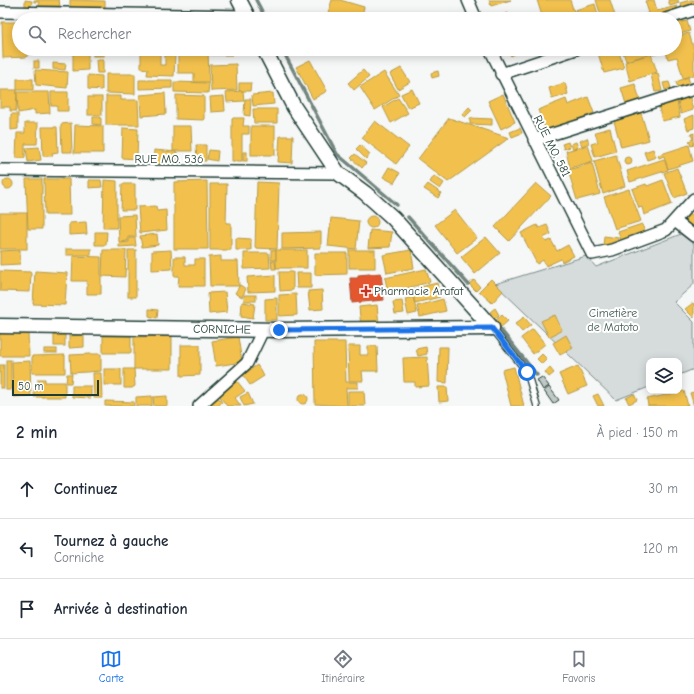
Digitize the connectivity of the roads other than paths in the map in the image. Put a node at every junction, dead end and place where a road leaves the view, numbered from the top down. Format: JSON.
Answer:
{"nodes":[{"id":1,"x":239,"y":0,"type":"edge"},
{"id":2,"x":468,"y":0,"type":"edge"},
{"id":3,"x":694,"y":10,"type":"edge"},
{"id":4,"x":0,"y":12,"type":"edge"},
{"id":5,"x":12,"y":12,"type":"edge"},
{"id":6,"x":245,"y":12,"type":"edge"},
{"id":7,"x":473,"y":12,"type":"edge"},
{"id":8,"x":682,"y":14,"type":"edge"},
{"id":9,"x":268,"y":56,"type":"edge"},
{"id":10,"x":493,"y":56,"type":"edge"},
{"id":11,"x":555,"y":56,"type":"edge"},
{"id":12,"x":501,"y":74,"type":"junction"},
{"id":13,"x":694,"y":89,"type":"edge"},
{"id":14,"x":534,"y":140,"type":"junction"},
{"id":15,"x":0,"y":170,"type":"edge"},
{"id":16,"x":338,"y":173,"type":"junction"},
{"id":17,"x":694,"y":199,"type":"edge"},
{"id":18,"x":675,"y":221,"type":"junction"},
{"id":19,"x":694,"y":236,"type":"edge"},
{"id":20,"x":0,"y":326,"type":"edge"},
{"id":21,"x":492,"y":328,"type":"junction"},
{"id":22,"x":262,"y":330,"type":"junction"},
{"id":23,"x":199,"y":406,"type":"edge"},
{"id":24,"x":537,"y":406,"type":"edge"}],
"edges":[{"from":1,"to":6,"type":"street"},
{"from":2,"to":7,"type":"street"},
{"from":3,"to":8,"type":"street"},
{"from":4,"to":5,"type":"street"},
{"from":9,"to":16,"type":"street"},
{"from":10,"to":12,"type":"street","name":"RUE MO. 581"},
{"from":11,"to":12,"type":"street"},
{"from":12,"to":14,"type":"street","name":"RUE MO. 581"},
{"from":13,"to":14,"type":"street"},
{"from":14,"to":18,"type":"street","name":"RUE MO. 581"},
{"from":15,"to":16,"type":"street","name":"RUE MO. 536"},
{"from":16,"to":21,"type":"street"},
{"from":17,"to":18,"type":"street"},
{"from":18,"to":19,"type":"street"},
{"from":20,"to":22,"type":"street","name":"CORNICHE"},
{"from":21,"to":22,"type":"street","name":"CORNICHE"},
{"from":21,"to":24,"type":"lane"},
{"from":22,"to":23,"type":"street"}]}
